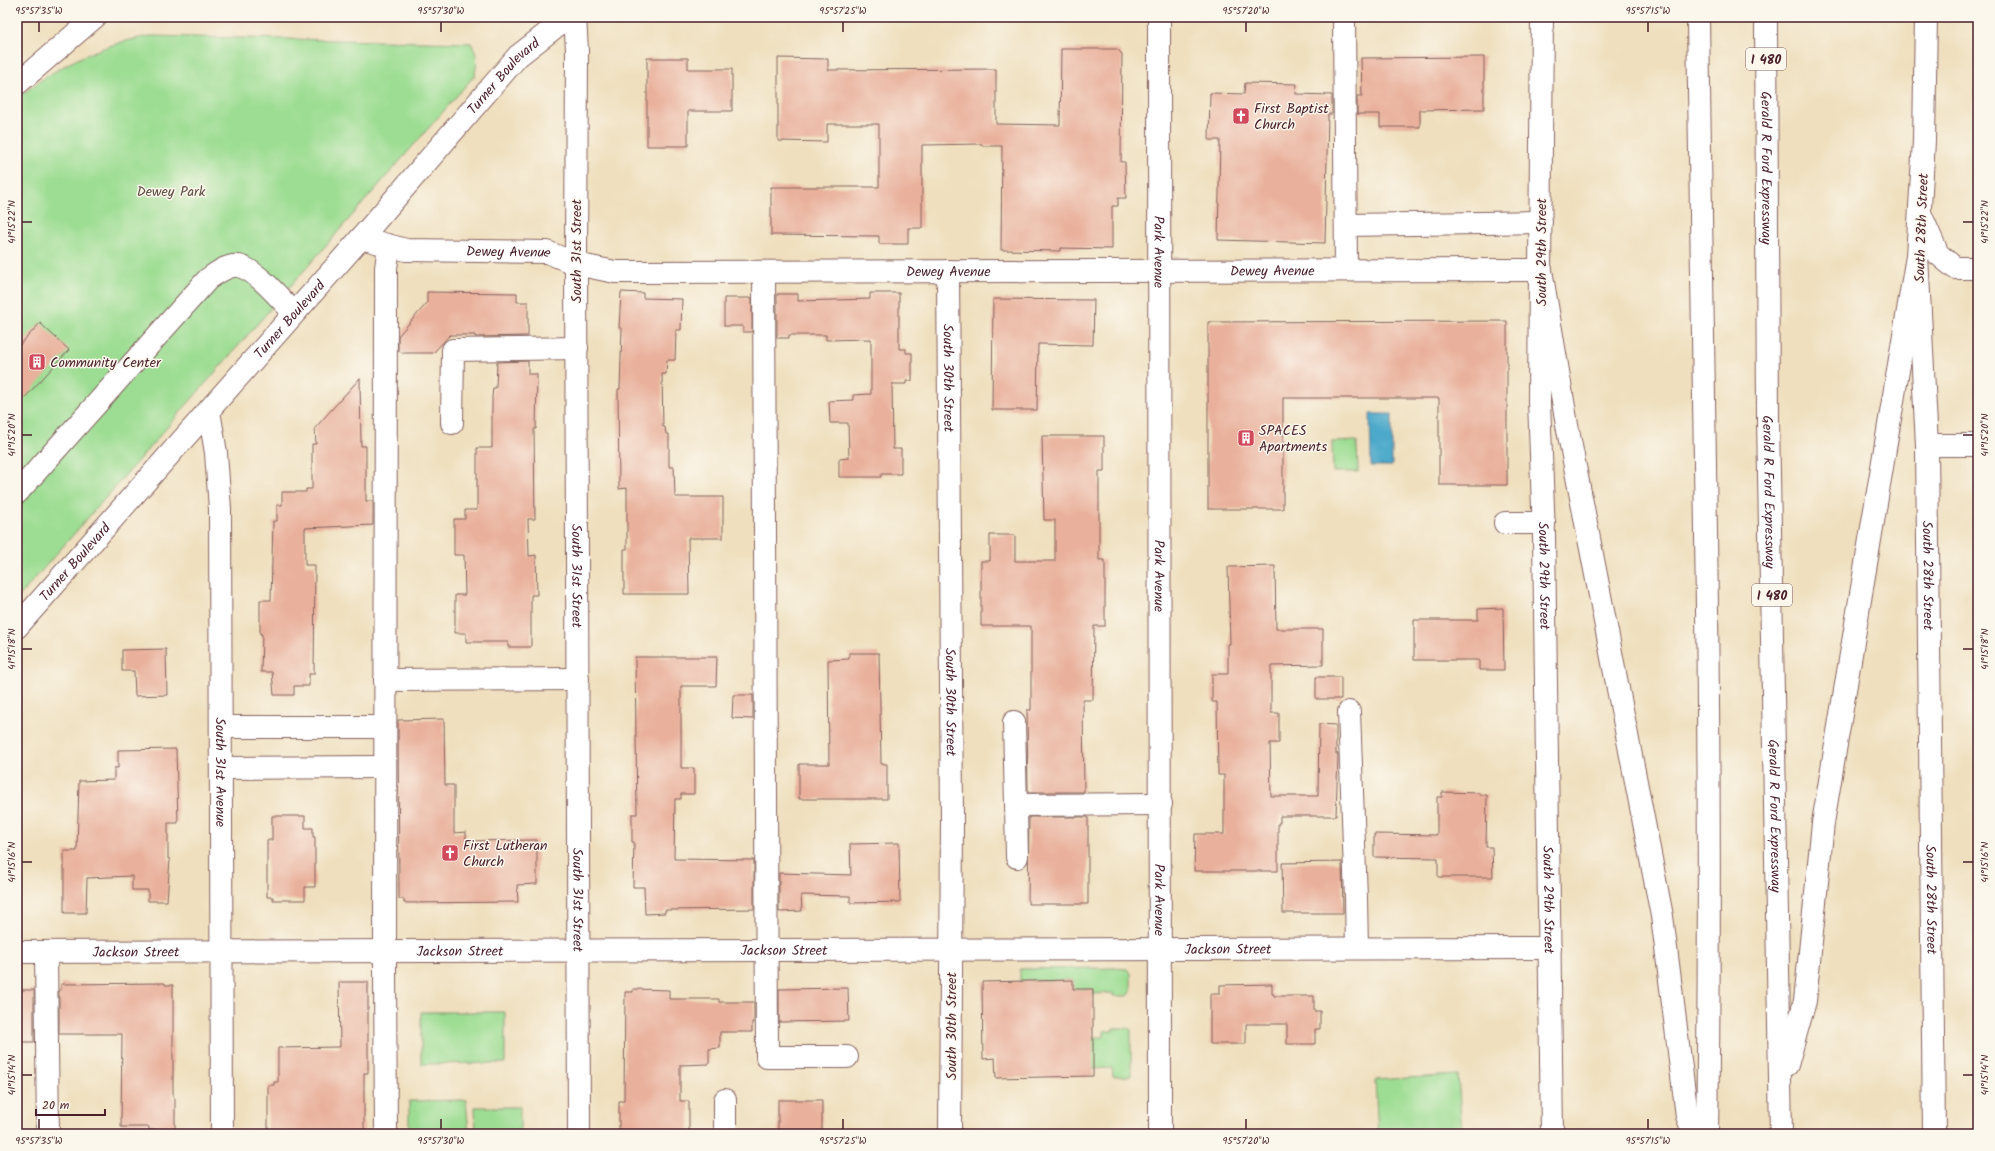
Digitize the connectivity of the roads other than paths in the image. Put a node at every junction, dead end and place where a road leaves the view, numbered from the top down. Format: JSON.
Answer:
{"nodes":[{"id":1,"x":95,"y":17,"type":"edge"},
{"id":2,"x":568,"y":17,"type":"edge"},
{"id":3,"x":575,"y":17,"type":"edge"},
{"id":4,"x":1159,"y":17,"type":"edge"},
{"id":5,"x":1344,"y":17,"type":"edge"},
{"id":6,"x":1542,"y":17,"type":"edge"},
{"id":7,"x":1698,"y":17,"type":"edge"},
{"id":8,"x":1766,"y":17,"type":"edge"},
{"id":9,"x":1926,"y":17,"type":"edge"},
{"id":10,"x":17,"y":84,"type":"edge"},
{"id":11,"x":1920,"y":213,"type":"junction"},
{"id":12,"x":1541,"y":222,"type":"junction"},
{"id":13,"x":1346,"y":225,"type":"junction"},
{"id":14,"x":361,"y":238,"type":"junction"},
{"id":15,"x":389,"y":246,"type":"junction"},
{"id":16,"x":1917,"y":256,"type":"junction"},
{"id":17,"x":576,"y":264,"type":"junction"},
{"id":18,"x":1978,"y":268,"type":"edge"},
{"id":19,"x":1346,"y":270,"type":"junction"},
{"id":20,"x":1541,"y":270,"type":"junction"},
{"id":21,"x":948,"y":271,"type":"junction"},
{"id":22,"x":1160,"y":271,"type":"junction"},
{"id":23,"x":764,"y":272,"type":"junction"},
{"id":24,"x":294,"y":313,"type":"junction"},
{"id":25,"x":576,"y":348,"type":"junction"},
{"id":26,"x":209,"y":411,"type":"junction"},
{"id":27,"x":452,"y":423,"type":"dead end"},
{"id":28,"x":1927,"y":445,"type":"junction"},
{"id":29,"x":1978,"y":445,"type":"edge"},
{"id":30,"x":17,"y":493,"type":"edge"},
{"id":31,"x":1544,"y":523,"type":"junction"},
{"id":32,"x":1505,"y":524,"type":"dead end"},
{"id":33,"x":17,"y":626,"type":"edge"},
{"id":34,"x":578,"y":679,"type":"junction"},
{"id":35,"x":385,"y":680,"type":"junction"},
{"id":36,"x":1349,"y":712,"type":"dead end"},
{"id":37,"x":1014,"y":722,"type":"dead end"},
{"id":38,"x":221,"y":727,"type":"junction"},
{"id":39,"x":385,"y":727,"type":"junction"},
{"id":40,"x":385,"y":767,"type":"junction"},
{"id":41,"x":221,"y":768,"type":"junction"},
{"id":42,"x":1161,"y":804,"type":"junction"},
{"id":43,"x":1016,"y":805,"type":"junction"},
{"id":44,"x":1017,"y":857,"type":"dead end"},
{"id":45,"x":1161,"y":948,"type":"junction"},
{"id":46,"x":1357,"y":948,"type":"junction"},
{"id":47,"x":1550,"y":948,"type":"junction"},
{"id":48,"x":951,"y":949,"type":"junction"},
{"id":49,"x":385,"y":950,"type":"junction"},
{"id":50,"x":579,"y":950,"type":"junction"},
{"id":51,"x":766,"y":950,"type":"junction"},
{"id":52,"x":222,"y":951,"type":"junction"},
{"id":53,"x":17,"y":952,"type":"edge"},
{"id":54,"x":46,"y":952,"type":"junction"},
{"id":55,"x":847,"y":1057,"type":"dead end"},
{"id":56,"x":1781,"y":1089,"type":"junction"},
{"id":57,"x":724,"y":1100,"type":"dead end"},
{"id":58,"x":48,"y":1134,"type":"edge"},
{"id":59,"x":222,"y":1134,"type":"edge"},
{"id":60,"x":386,"y":1134,"type":"edge"},
{"id":61,"x":579,"y":1134,"type":"edge"},
{"id":62,"x":725,"y":1134,"type":"edge"},
{"id":63,"x":950,"y":1134,"type":"edge"},
{"id":64,"x":1160,"y":1134,"type":"edge"},
{"id":65,"x":1552,"y":1134,"type":"edge"},
{"id":66,"x":1694,"y":1134,"type":"edge"},
{"id":67,"x":1707,"y":1134,"type":"edge"},
{"id":68,"x":1781,"y":1134,"type":"edge"},
{"id":69,"x":1934,"y":1134,"type":"edge"}],
"edges":[{"from":1,"to":10,"type":"main road"},
{"from":2,"to":14,"type":"main road","name":"Turner Boulevard"},
{"from":3,"to":17,"type":"main road","name":"South 31st Street"},
{"from":4,"to":22,"type":"main road","name":"Park Avenue"},
{"from":5,"to":13,"type":"main road"},
{"from":6,"to":12,"type":"main road","name":"South 29th Street"},
{"from":7,"to":67,"type":"main road"},
{"from":8,"to":56,"type":"main road","name":"Gerald R Ford Expressway","number":"I 480"},
{"from":9,"to":11,"type":"main road","name":"South 28th Street"},
{"from":11,"to":16,"type":"main road","name":"South 28th Street"},
{"from":11,"to":18,"type":"main road"},
{"from":12,"to":13,"type":"main road"},
{"from":12,"to":20,"type":"main road","name":"South 29th Street"},
{"from":13,"to":19,"type":"main road"},
{"from":14,"to":15,"type":"main road","name":"Dewey Avenue"},
{"from":14,"to":24,"type":"main road","name":"Turner Boulevard"},
{"from":15,"to":17,"type":"main road","name":"Dewey Avenue"},
{"from":15,"to":35,"type":"main road"},
{"from":16,"to":28,"type":"main road","name":"South 28th Street"},
{"from":16,"to":56,"type":"main road"},
{"from":17,"to":23,"type":"main road","name":"Dewey Avenue"},
{"from":17,"to":25,"type":"main road","name":"South 31st Street"},
{"from":19,"to":20,"type":"main road","name":"Dewey Avenue"},
{"from":19,"to":22,"type":"main road","name":"Dewey Avenue"},
{"from":20,"to":31,"type":"main road","name":"South 29th Street"},
{"from":20,"to":66,"type":"main road"},
{"from":21,"to":22,"type":"main road","name":"Dewey Avenue"},
{"from":21,"to":23,"type":"main road","name":"Dewey Avenue"},
{"from":21,"to":48,"type":"main road","name":"South 30th Street"},
{"from":22,"to":42,"type":"main road","name":"Park Avenue"},
{"from":23,"to":51,"type":"main road"},
{"from":24,"to":26,"type":"main road","name":"Turner Boulevard"},
{"from":24,"to":30,"type":"main road"},
{"from":25,"to":27,"type":"main road"},
{"from":25,"to":34,"type":"main road","name":"South 31st Street"},
{"from":26,"to":33,"type":"main road","name":"Turner Boulevard"},
{"from":26,"to":38,"type":"main road","name":"South 31st Avenue"},
{"from":28,"to":29,"type":"main road"},
{"from":28,"to":69,"type":"main road","name":"South 28th Street"},
{"from":31,"to":32,"type":"main road"},
{"from":31,"to":47,"type":"main road","name":"South 29th Street"},
{"from":34,"to":35,"type":"main road"},
{"from":34,"to":50,"type":"main road","name":"South 31st Street"},
{"from":35,"to":39,"type":"main road"},
{"from":36,"to":46,"type":"main road"},
{"from":37,"to":43,"type":"main road"},
{"from":38,"to":39,"type":"main road"},
{"from":38,"to":41,"type":"main road","name":"South 31st Avenue"},
{"from":39,"to":40,"type":"main road"},
{"from":40,"to":41,"type":"main road"},
{"from":40,"to":49,"type":"main road"},
{"from":41,"to":52,"type":"main road","name":"South 31st Avenue"},
{"from":42,"to":43,"type":"main road"},
{"from":42,"to":45,"type":"main road","name":"Park Avenue"},
{"from":43,"to":44,"type":"main road"},
{"from":45,"to":46,"type":"main road","name":"Jackson Street"},
{"from":45,"to":48,"type":"main road","name":"Jackson Street"},
{"from":45,"to":64,"type":"main road","name":"Park Avenue"},
{"from":46,"to":47,"type":"main road","name":"Jackson Street"},
{"from":47,"to":65,"type":"main road","name":"South 29th Street"},
{"from":48,"to":51,"type":"main road","name":"Jackson Street"},
{"from":48,"to":63,"type":"main road","name":"South 30th Street"},
{"from":49,"to":50,"type":"main road","name":"Jackson Street"},
{"from":49,"to":52,"type":"main road","name":"Jackson Street"},
{"from":49,"to":60,"type":"main road"},
{"from":50,"to":51,"type":"main road","name":"Jackson Street"},
{"from":50,"to":61,"type":"main road","name":"South 31st Street"},
{"from":51,"to":55,"type":"main road"},
{"from":52,"to":54,"type":"main road","name":"Jackson Street"},
{"from":52,"to":59,"type":"main road","name":"South 31st Avenue"},
{"from":53,"to":54,"type":"main road","name":"Jackson Street"},
{"from":54,"to":58,"type":"main road"},
{"from":56,"to":68,"type":"main road","name":"Gerald R Ford Expressway","number":"I 480"},
{"from":57,"to":62,"type":"main road"}]}
